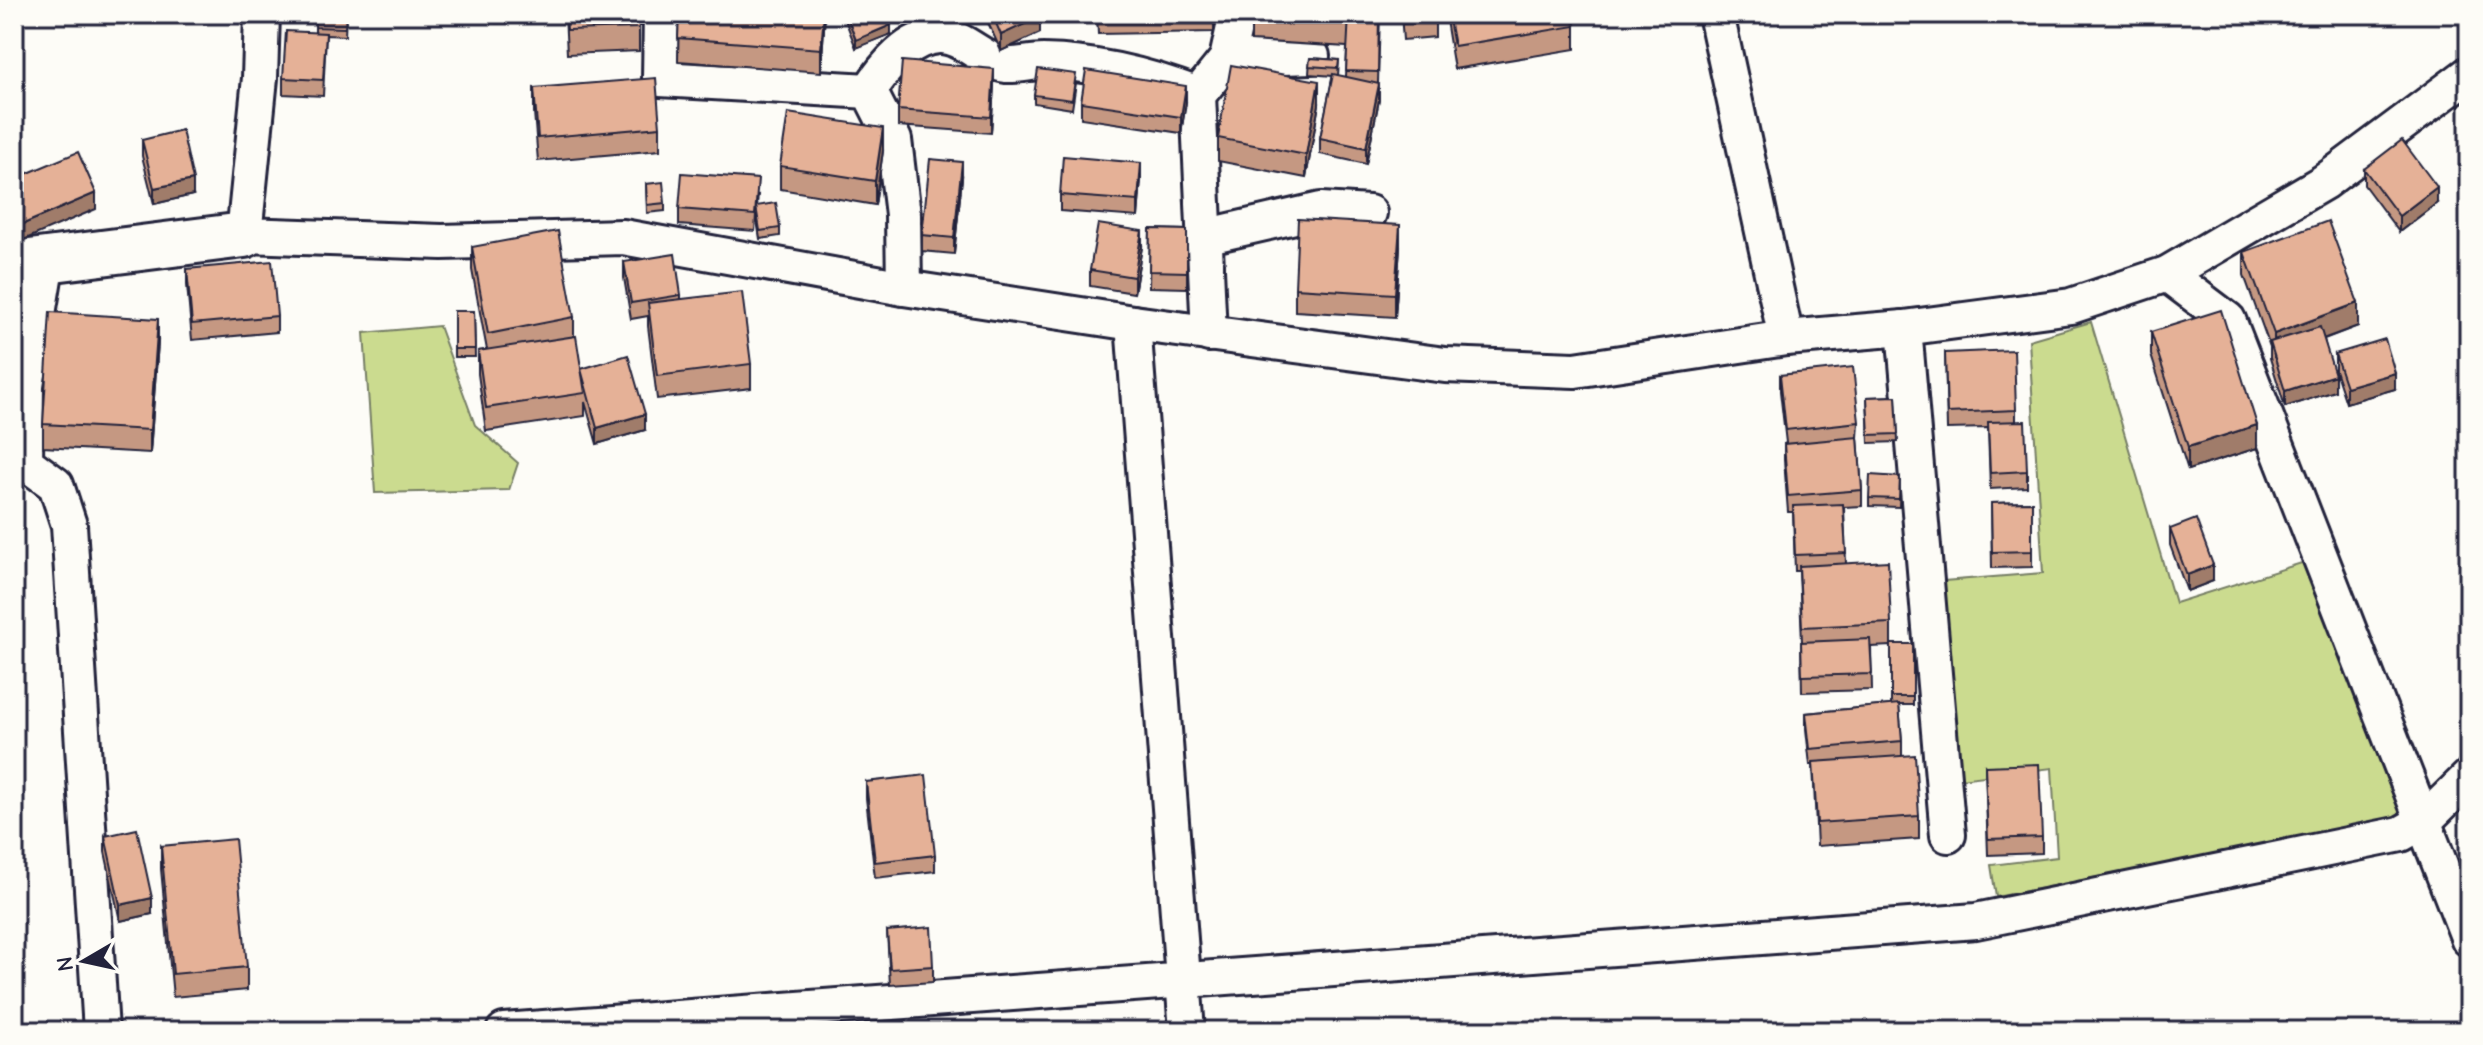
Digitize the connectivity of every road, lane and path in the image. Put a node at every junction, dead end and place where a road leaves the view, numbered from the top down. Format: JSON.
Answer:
{"nodes":[{"id":1,"x":262,"y":14,"type":"edge"},
{"id":2,"x":661,"y":14,"type":"edge"},
{"id":3,"x":1237,"y":14,"type":"edge"},
{"id":4,"x":1716,"y":14,"type":"edge"},
{"id":5,"x":1312,"y":56,"type":"edge"},
{"id":6,"x":1227,"y":59,"type":"junction"},
{"id":7,"x":2469,"y":74,"type":"edge"},
{"id":8,"x":869,"y":91,"type":"junction"},
{"id":9,"x":1198,"y":95,"type":"junction"},
{"id":10,"x":1369,"y":213,"type":"dead end"},
{"id":11,"x":244,"y":235,"type":"junction"},
{"id":12,"x":1204,"y":237,"type":"junction"},
{"id":13,"x":31,"y":262,"type":"edge"},
{"id":14,"x":2167,"y":274,"type":"junction"},
{"id":15,"x":904,"y":288,"type":"junction"},
{"id":16,"x":1133,"y":323,"type":"junction"},
{"id":17,"x":1904,"y":328,"type":"junction"},
{"id":18,"x":1209,"y":334,"type":"junction"},
{"id":19,"x":1786,"y":338,"type":"junction"},
{"id":20,"x":2469,"y":777,"type":"edge"},
{"id":21,"x":2424,"y":821,"type":"junction"},
{"id":22,"x":1948,"y":835,"type":"dead end"},
{"id":23,"x":2469,"y":939,"type":"edge"},
{"id":24,"x":1183,"y":978,"type":"junction"},
{"id":25,"x":101,"y":1031,"type":"edge"},
{"id":26,"x":504,"y":1031,"type":"edge"},
{"id":27,"x":1187,"y":1031,"type":"edge"}],
"edges":[{"from":1,"to":11,"type":"street"},
{"from":2,"to":8,"type":"street"},
{"from":3,"to":6,"type":"street"},
{"from":4,"to":19,"type":"street"},
{"from":5,"to":6,"type":"street"},
{"from":6,"to":9,"type":"street"},
{"from":7,"to":14,"type":"street"},
{"from":8,"to":9,"type":"street"},
{"from":8,"to":15,"type":"street"},
{"from":9,"to":12,"type":"street"},
{"from":10,"to":12,"type":"street"},
{"from":11,"to":13,"type":"street"},
{"from":11,"to":15,"type":"street"},
{"from":12,"to":18,"type":"street"},
{"from":13,"to":25,"type":"street"},
{"from":14,"to":17,"type":"street"},
{"from":14,"to":21,"type":"street"},
{"from":15,"to":16,"type":"street"},
{"from":16,"to":18,"type":"street"},
{"from":16,"to":24,"type":"street"},
{"from":17,"to":19,"type":"street"},
{"from":17,"to":22,"type":"street"},
{"from":18,"to":19,"type":"street"},
{"from":20,"to":21,"type":"street"},
{"from":21,"to":23,"type":"street"},
{"from":21,"to":24,"type":"street"},
{"from":24,"to":26,"type":"street"},
{"from":24,"to":27,"type":"street"}]}
